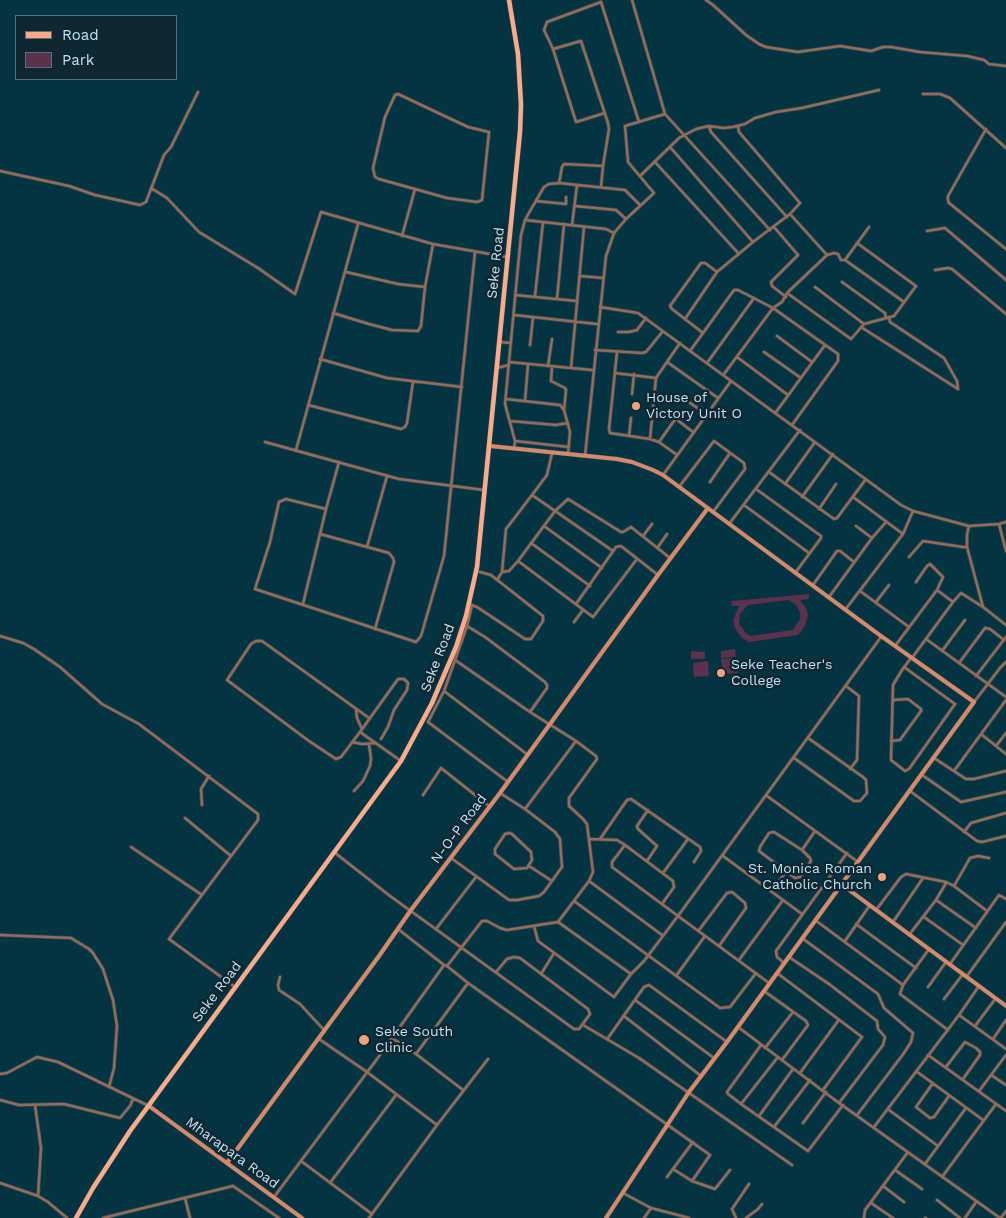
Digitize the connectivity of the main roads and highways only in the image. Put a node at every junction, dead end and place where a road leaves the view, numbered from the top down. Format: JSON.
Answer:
{"nodes":[{"id":1,"x":509,"y":0,"type":"edge"},
{"id":2,"x":76,"y":1218,"type":"edge"}],
"edges":[{"from":1,"to":2,"type":"main road","name":"Seke Road"}]}
